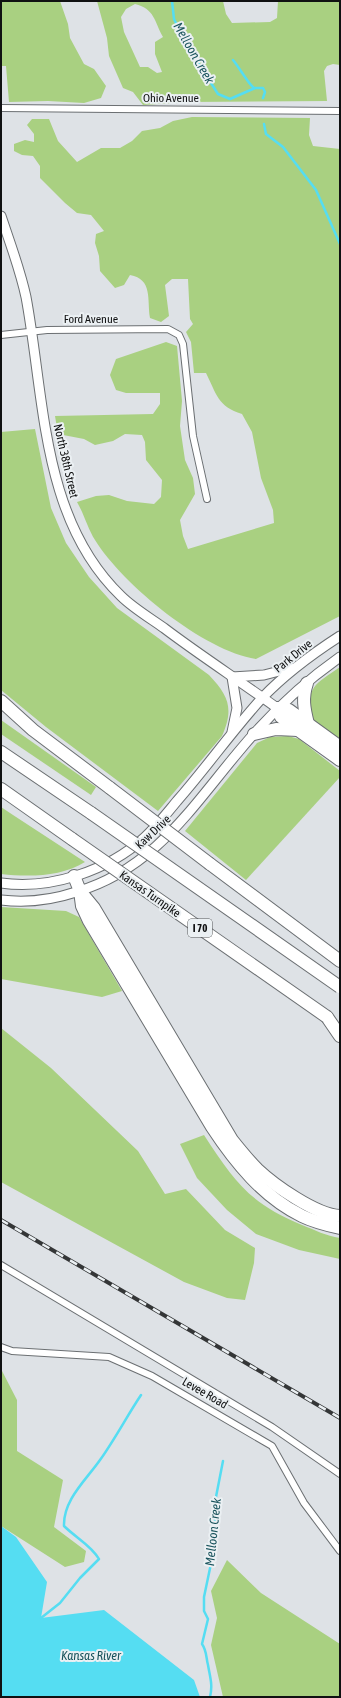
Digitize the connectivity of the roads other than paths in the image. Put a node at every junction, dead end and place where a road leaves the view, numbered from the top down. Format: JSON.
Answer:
{"nodes":[{"id":1,"x":1,"y":108,"type":"edge"},
{"id":2,"x":340,"y":111,"type":"edge"},
{"id":3,"x":1,"y":216,"type":"edge"},
{"id":4,"x":31,"y":333,"type":"junction"},
{"id":5,"x":1,"y":335,"type":"edge"},
{"id":6,"x":207,"y":499,"type":"dead end"},
{"id":7,"x":340,"y":636,"type":"edge"},
{"id":8,"x":340,"y":657,"type":"edge"},
{"id":9,"x":294,"y":667,"type":"junction"},
{"id":10,"x":232,"y":677,"type":"junction"},
{"id":11,"x":307,"y":683,"type":"junction"},
{"id":12,"x":263,"y":698,"type":"junction"},
{"id":13,"x":1,"y":701,"type":"edge"},
{"id":14,"x":277,"y":708,"type":"junction"},
{"id":15,"x":1,"y":710,"type":"edge"},
{"id":16,"x":303,"y":727,"type":"junction"},
{"id":17,"x":33,"y":730,"type":"junction"},
{"id":18,"x":254,"y":734,"type":"junction"},
{"id":19,"x":232,"y":735,"type":"junction"},
{"id":20,"x":318,"y":738,"type":"junction"},
{"id":21,"x":340,"y":747,"type":"edge"},
{"id":22,"x":1,"y":752,"type":"edge"},
{"id":23,"x":340,"y":760,"type":"edge"},
{"id":24,"x":1,"y":789,"type":"edge"},
{"id":25,"x":74,"y":876,"type":"junction"},
{"id":26,"x":1,"y":883,"type":"edge"},
{"id":27,"x":80,"y":891,"type":"junction"},
{"id":28,"x":1,"y":900,"type":"edge"},
{"id":29,"x":340,"y":960,"type":"edge"},
{"id":30,"x":340,"y":987,"type":"edge"},
{"id":31,"x":327,"y":1017,"type":"junction"},
{"id":32,"x":340,"y":1025,"type":"edge"},
{"id":33,"x":340,"y":1036,"type":"edge"},
{"id":34,"x":193,"y":1085,"type":"junction"},
{"id":35,"x":340,"y":1216,"type":"edge"},
{"id":36,"x":340,"y":1228,"type":"edge"},
{"id":37,"x":1,"y":1265,"type":"edge"},
{"id":38,"x":1,"y":1347,"type":"edge"},
{"id":39,"x":340,"y":1474,"type":"edge"},
{"id":40,"x":340,"y":1551,"type":"edge"}],
"edges":[{"from":1,"to":2,"type":"street","name":"Ohio Avenue"},
{"from":3,"to":4,"type":"main road","name":"North 38th Street"},
{"from":4,"to":5,"type":"street","name":"Ford Avenue"},
{"from":4,"to":6,"type":"street","name":"Ford Avenue"},
{"from":4,"to":10,"type":"main road","name":"North 38th Street"},
{"from":7,"to":9,"type":"main road","name":"Park Drive"},
{"from":8,"to":11,"type":"main road"},
{"from":9,"to":10,"type":"main road"},
{"from":9,"to":12,"type":"main road","name":"Park Drive"},
{"from":10,"to":12,"type":"main road","name":"North 38th Street"},
{"from":10,"to":19,"type":"main road"},
{"from":11,"to":14,"type":"main road"},
{"from":11,"to":16,"type":"highway"},
{"from":12,"to":14,"type":"main road","name":"North 38th Street"},
{"from":12,"to":19,"type":"main road","name":"Kaw Drive"},
{"from":13,"to":17,"type":"highway"},
{"from":14,"to":16,"type":"highway"},
{"from":14,"to":18,"type":"main road","name":"Kaw Drive"},
{"from":15,"to":17,"type":"highway"},
{"from":16,"to":18,"type":"highway"},
{"from":16,"to":20,"type":"highway"},
{"from":17,"to":29,"type":"highway","bridge":true},
{"from":18,"to":27,"type":"main road","name":"Kaw Drive"},
{"from":19,"to":25,"type":"main road","name":"Kaw Drive"},
{"from":20,"to":21,"type":"highway"},
{"from":20,"to":23,"type":"highway"},
{"from":22,"to":30,"type":"highway","number":"I 70","bridge":true},
{"from":24,"to":31,"type":"highway","name":"Kansas Turnpike","number":"I 70","bridge":true},
{"from":25,"to":26,"type":"main road","name":"Kaw Drive"},
{"from":25,"to":27,"type":"highway"},
{"from":27,"to":28,"type":"main road","name":"Kaw Drive"},
{"from":27,"to":34,"type":"highway"},
{"from":31,"to":32,"type":"highway","name":"Kansas Turnpike","number":"I 70"},
{"from":31,"to":33,"type":"highway"},
{"from":34,"to":35,"type":"highway"},
{"from":34,"to":36,"type":"highway"},
{"from":37,"to":39,"type":"street"},
{"from":38,"to":40,"type":"street","name":"Levee Road"}]}
